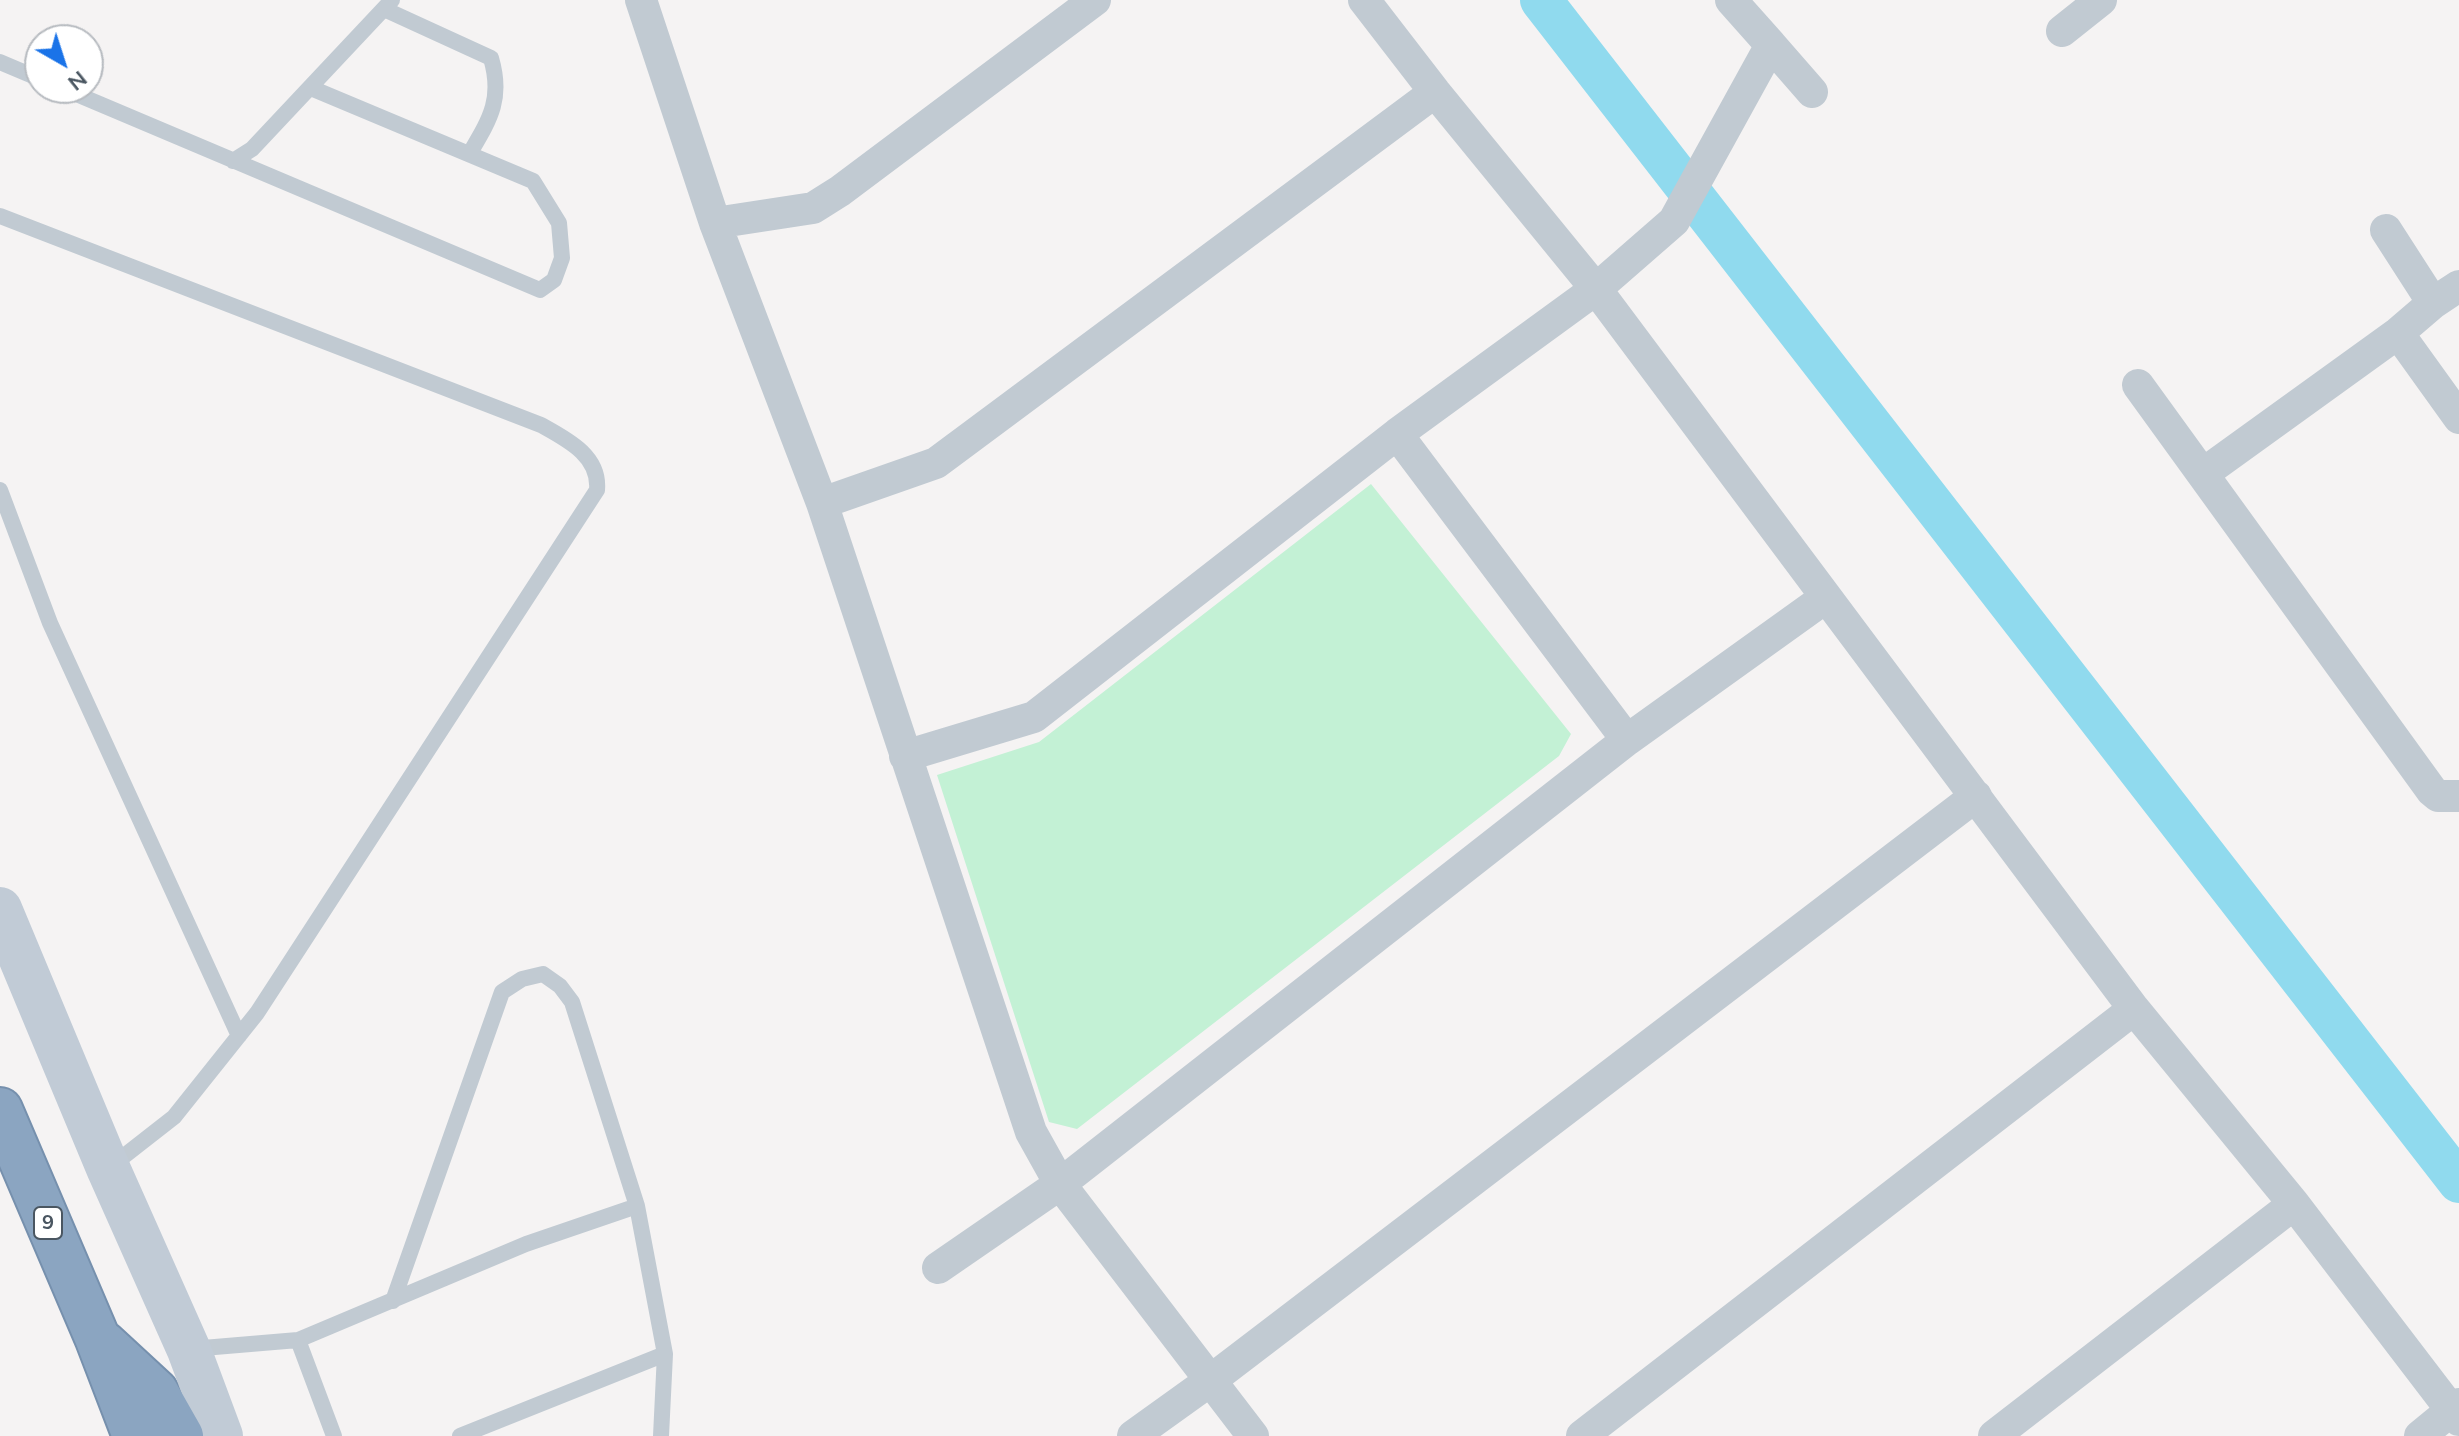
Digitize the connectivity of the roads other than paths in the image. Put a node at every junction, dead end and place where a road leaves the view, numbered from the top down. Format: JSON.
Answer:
{"nodes":[{"id":1,"x":641,"y":0,"type":"edge"},
{"id":2,"x":1095,"y":0,"type":"edge"},
{"id":3,"x":1364,"y":0,"type":"edge"},
{"id":4,"x":1731,"y":0,"type":"edge"},
{"id":5,"x":2101,"y":0,"type":"edge"},
{"id":6,"x":388,"y":4,"type":"edge"},
{"id":7,"x":2062,"y":31,"type":"dead end"},
{"id":8,"x":1771,"y":45,"type":"junction"},
{"id":9,"x":0,"y":62,"type":"edge"},
{"id":10,"x":24,"y":72,"type":"edge"},
{"id":11,"x":311,"y":88,"type":"junction"},
{"id":12,"x":1435,"y":92,"type":"junction"},
{"id":13,"x":1812,"y":92,"type":"dead end"},
{"id":14,"x":99,"y":104,"type":"edge"},
{"id":15,"x":470,"y":153,"type":"junction"},
{"id":16,"x":233,"y":161,"type":"junction"},
{"id":17,"x":0,"y":216,"type":"edge"},
{"id":18,"x":715,"y":223,"type":"junction"},
{"id":19,"x":2386,"y":230,"type":"dead end"},
{"id":20,"x":2459,"y":286,"type":"edge"},
{"id":21,"x":1596,"y":289,"type":"junction"},
{"id":22,"x":2433,"y":303,"type":"junction"},
{"id":23,"x":2398,"y":333,"type":"junction"},
{"id":24,"x":2138,"y":385,"type":"dead end"},
{"id":25,"x":2459,"y":418,"type":"edge"},
{"id":26,"x":1397,"y":434,"type":"junction"},
{"id":27,"x":2204,"y":473,"type":"junction"},
{"id":28,"x":0,"y":490,"type":"edge"},
{"id":29,"x":822,"y":503,"type":"junction"},
{"id":30,"x":1825,"y":598,"type":"junction"},
{"id":31,"x":1627,"y":740,"type":"junction"},
{"id":32,"x":905,"y":756,"type":"junction"},
{"id":33,"x":1976,"y":796,"type":"junction"},
{"id":34,"x":2459,"y":796,"type":"edge"},
{"id":35,"x":0,"y":909,"type":"edge"},
{"id":36,"x":2134,"y":1009,"type":"junction"},
{"id":37,"x":239,"y":1036,"type":"junction"},
{"id":38,"x":0,"y":1110,"type":"edge"},
{"id":39,"x":108,"y":1168,"type":"junction"},
{"id":40,"x":1060,"y":1184,"type":"junction"},
{"id":41,"x":2294,"y":1204,"type":"junction"},
{"id":42,"x":637,"y":1206,"type":"junction"},
{"id":43,"x":938,"y":1268,"type":"dead end"},
{"id":44,"x":393,"y":1301,"type":"junction"},
{"id":45,"x":97,"y":1337,"type":"junction"},
{"id":46,"x":298,"y":1340,"type":"junction"},
{"id":47,"x":189,"y":1350,"type":"junction"},
{"id":48,"x":665,"y":1354,"type":"junction"},
{"id":49,"x":1211,"y":1380,"type":"junction"},
{"id":50,"x":2457,"y":1412,"type":"edge"},
{"id":51,"x":135,"y":1436,"type":"edge"},
{"id":52,"x":181,"y":1436,"type":"edge"},
{"id":53,"x":221,"y":1436,"type":"edge"},
{"id":54,"x":334,"y":1436,"type":"edge"},
{"id":55,"x":460,"y":1436,"type":"edge"},
{"id":56,"x":661,"y":1436,"type":"edge"},
{"id":57,"x":1133,"y":1436,"type":"edge"},
{"id":58,"x":1253,"y":1436,"type":"edge"},
{"id":59,"x":1582,"y":1436,"type":"edge"},
{"id":60,"x":1994,"y":1436,"type":"edge"},
{"id":61,"x":2420,"y":1436,"type":"edge"}],
"edges":[{"from":1,"to":18,"type":"street"},
{"from":2,"to":18,"type":"street"},
{"from":3,"to":12,"type":"street"},
{"from":4,"to":8,"type":"street"},
{"from":5,"to":7,"type":"street"},
{"from":6,"to":11,"type":"lane"},
{"from":6,"to":15,"type":"lane"},
{"from":8,"to":13,"type":"street"},
{"from":8,"to":21,"type":"street"},
{"from":9,"to":10,"type":"lane"},
{"from":11,"to":15,"type":"lane"},
{"from":11,"to":16,"type":"lane"},
{"from":12,"to":21,"type":"street"},
{"from":12,"to":29,"type":"street"},
{"from":14,"to":16,"type":"lane"},
{"from":15,"to":16,"type":"lane"},
{"from":17,"to":37,"type":"lane"},
{"from":18,"to":29,"type":"street"},
{"from":19,"to":22,"type":"street"},
{"from":20,"to":22,"type":"street"},
{"from":21,"to":26,"type":"street"},
{"from":21,"to":30,"type":"street"},
{"from":22,"to":23,"type":"street"},
{"from":23,"to":25,"type":"street"},
{"from":23,"to":27,"type":"street"},
{"from":24,"to":27,"type":"street"},
{"from":26,"to":31,"type":"street"},
{"from":26,"to":32,"type":"street"},
{"from":27,"to":34,"type":"street"},
{"from":28,"to":37,"type":"lane"},
{"from":29,"to":32,"type":"street"},
{"from":30,"to":31,"type":"street"},
{"from":30,"to":33,"type":"street"},
{"from":31,"to":40,"type":"street"},
{"from":32,"to":40,"type":"street"},
{"from":33,"to":36,"type":"street"},
{"from":33,"to":49,"type":"street"},
{"from":35,"to":39,"type":"main road"},
{"from":36,"to":41,"type":"street"},
{"from":36,"to":59,"type":"street"},
{"from":37,"to":39,"type":"lane"},
{"from":38,"to":45,"type":"highway","number":"9"},
{"from":39,"to":47,"type":"main road"},
{"from":40,"to":43,"type":"street"},
{"from":40,"to":49,"type":"street"},
{"from":41,"to":50,"type":"street"},
{"from":41,"to":60,"type":"street"},
{"from":42,"to":44,"type":"lane"},
{"from":42,"to":44,"type":"lane"},
{"from":42,"to":48,"type":"lane"},
{"from":44,"to":46,"type":"lane"},
{"from":45,"to":51,"type":"highway","number":"9"},
{"from":45,"to":52,"type":"highway"},
{"from":46,"to":47,"type":"lane"},
{"from":46,"to":54,"type":"lane"},
{"from":47,"to":53,"type":"main road"},
{"from":48,"to":55,"type":"lane"},
{"from":48,"to":56,"type":"lane"},
{"from":49,"to":57,"type":"street"},
{"from":49,"to":58,"type":"street"},
{"from":50,"to":61,"type":"street"}]}
